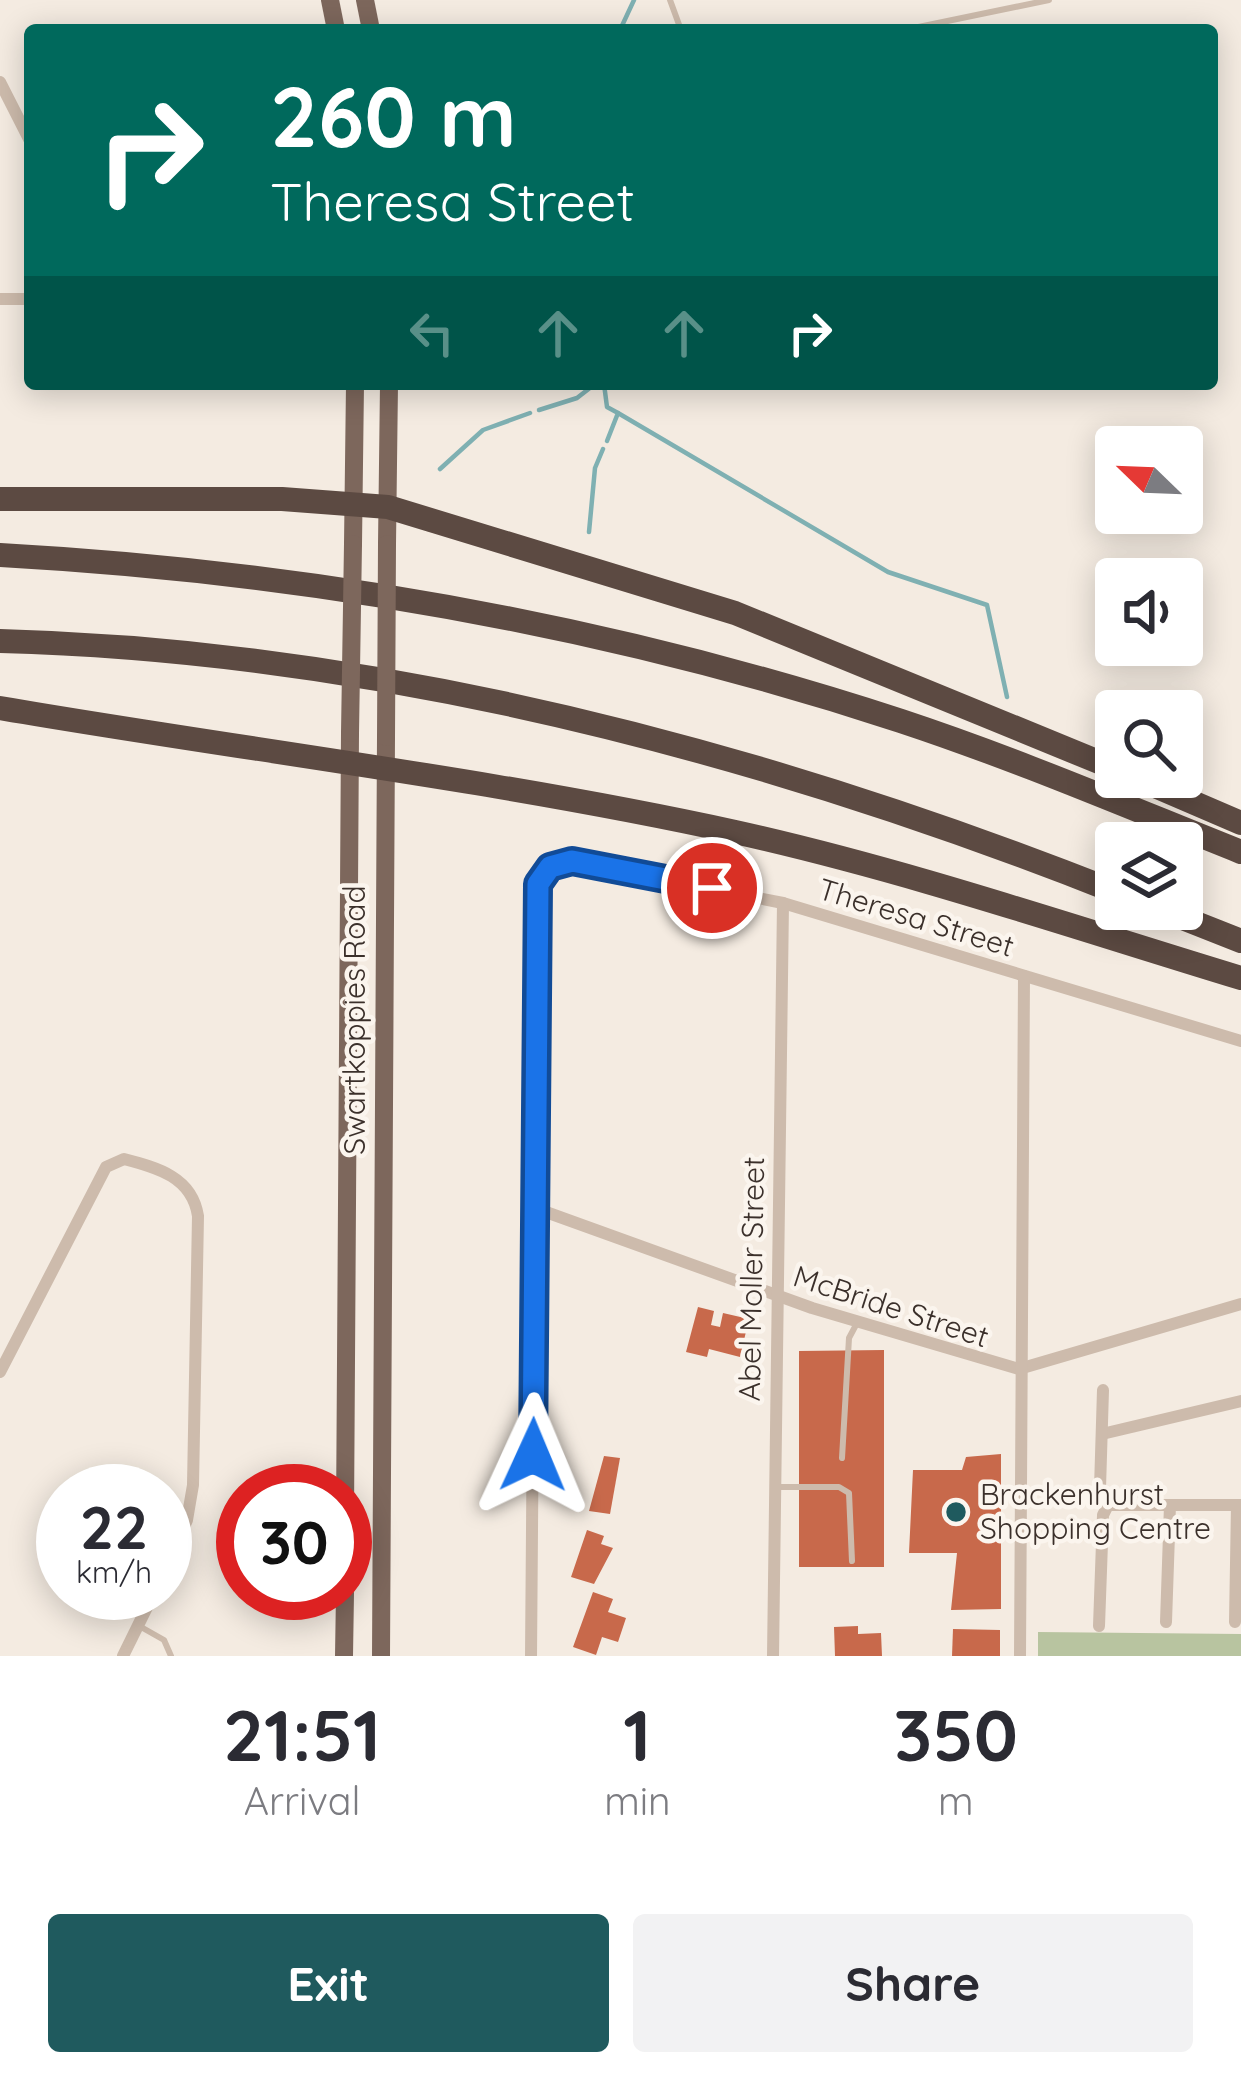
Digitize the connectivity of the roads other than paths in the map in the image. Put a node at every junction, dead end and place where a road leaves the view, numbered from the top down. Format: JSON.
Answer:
{"nodes":[{"id":1,"x":1049,"y":0,"type":"edge"},
{"id":2,"x":933,"y":24,"type":"edge"},
{"id":3,"x":0,"y":82,"type":"edge"},
{"id":4,"x":24,"y":129,"type":"edge"},
{"id":5,"x":356,"y":390,"type":"edge"},
{"id":6,"x":389,"y":390,"type":"edge"},
{"id":7,"x":0,"y":500,"type":"edge"},
{"id":8,"x":354,"y":504,"type":"junction"},
{"id":9,"x":388,"y":507,"type":"junction"},
{"id":10,"x":0,"y":556,"type":"edge"},
{"id":11,"x":0,"y":641,"type":"edge"},
{"id":12,"x":0,"y":708,"type":"edge"},
{"id":13,"x":1095,"y":760,"type":"edge"},
{"id":14,"x":347,"y":764,"type":"junction"},
{"id":15,"x":386,"y":768,"type":"junction"},
{"id":16,"x":1183,"y":798,"type":"edge"},
{"id":17,"x":1241,"y":823,"type":"edge"},
{"id":18,"x":1241,"y":852,"type":"edge"},
{"id":19,"x":1095,"y":884,"type":"edge"},
{"id":20,"x":784,"y":903,"type":"junction"},
{"id":21,"x":1203,"y":926,"type":"edge"},
{"id":22,"x":1241,"y":941,"type":"edge"},
{"id":23,"x":1024,"y":976,"type":"junction"},
{"id":24,"x":1241,"y":978,"type":"edge"},
{"id":25,"x":1241,"y":1041,"type":"edge"},
{"id":26,"x":532,"y":1208,"type":"junction"},
{"id":27,"x":777,"y":1295,"type":"junction"},
{"id":28,"x":1241,"y":1304,"type":"edge"},
{"id":29,"x":857,"y":1323,"type":"junction"},
{"id":30,"x":1019,"y":1369,"type":"junction"},
{"id":31,"x":0,"y":1372,"type":"edge"},
{"id":32,"x":1103,"y":1390,"type":"dead end"},
{"id":33,"x":1241,"y":1401,"type":"edge"},
{"id":34,"x":1102,"y":1434,"type":"junction"},
{"id":35,"x":842,"y":1458,"type":"dead end"},
{"id":36,"x":345,"y":1464,"type":"edge"},
{"id":37,"x":773,"y":1487,"type":"junction"},
{"id":38,"x":1100,"y":1488,"type":"dead end"},
{"id":39,"x":192,"y":1491,"type":"edge"},
{"id":40,"x":1170,"y":1504,"type":"junction"},
{"id":41,"x":1239,"y":1505,"type":"edge"},
{"id":42,"x":852,"y":1561,"type":"dead end"},
{"id":43,"x":141,"y":1620,"type":"edge"},
{"id":44,"x":344,"y":1620,"type":"edge"},
{"id":45,"x":1166,"y":1622,"type":"dead end"},
{"id":46,"x":1235,"y":1622,"type":"dead end"},
{"id":47,"x":138,"y":1626,"type":"junction"},
{"id":48,"x":1099,"y":1626,"type":"dead end"},
{"id":49,"x":123,"y":1656,"type":"edge"},
{"id":50,"x":171,"y":1656,"type":"edge"},
{"id":51,"x":344,"y":1656,"type":"edge"},
{"id":52,"x":381,"y":1656,"type":"edge"},
{"id":53,"x":531,"y":1656,"type":"edge"},
{"id":54,"x":772,"y":1656,"type":"edge"},
{"id":55,"x":1020,"y":1656,"type":"edge"}],
"edges":[{"from":1,"to":2,"type":"lane"},
{"from":3,"to":4,"type":"street"},
{"from":5,"to":8,"type":"main road","name":"Swartkoppies Road"},
{"from":6,"to":9,"type":"main road","name":"Swartkoppies Road"},
{"from":7,"to":8,"type":"highway"},
{"from":8,"to":9,"type":"highway"},
{"from":8,"to":14,"type":"main road","name":"Swartkoppies Road","bridge":true},
{"from":9,"to":13,"type":"highway"},
{"from":9,"to":15,"type":"main road","name":"Swartkoppies Road","bridge":true},
{"from":10,"to":18,"type":"highway"},
{"from":11,"to":19,"type":"highway"},
{"from":12,"to":14,"type":"highway"},
{"from":14,"to":15,"type":"highway"},
{"from":14,"to":36,"type":"main road","name":"Swartkoppies Road"},
{"from":15,"to":24,"type":"highway"},
{"from":15,"to":52,"type":"main road","name":"Swartkoppies Road"},
{"from":16,"to":17,"type":"highway"},
{"from":20,"to":23,"type":"street","name":"Theresa Street"},
{"from":20,"to":26,"type":"street","name":"Theresa Street"},
{"from":20,"to":27,"type":"street","name":"Abel Moller Street"},
{"from":21,"to":22,"type":"highway"},
{"from":23,"to":25,"type":"street","name":"Theresa Street"},
{"from":23,"to":30,"type":"street"},
{"from":26,"to":27,"type":"street","name":"McBride Street"},
{"from":26,"to":53,"type":"street"},
{"from":27,"to":29,"type":"street","name":"McBride Street"},
{"from":27,"to":37,"type":"street","name":"Abel Moller Street"},
{"from":28,"to":30,"type":"street","name":"McBride Street"},
{"from":29,"to":30,"type":"street","name":"McBride Street"},
{"from":29,"to":35,"type":"lane"},
{"from":30,"to":55,"type":"street"},
{"from":31,"to":39,"type":"street"},
{"from":32,"to":34,"type":"street"},
{"from":33,"to":34,"type":"street"},
{"from":34,"to":38,"type":"street"},
{"from":37,"to":42,"type":"lane"},
{"from":37,"to":54,"type":"street","name":"Abel Moller Street"},
{"from":40,"to":41,"type":"street"},
{"from":40,"to":45,"type":"street"},
{"from":40,"to":48,"type":"street"},
{"from":41,"to":46,"type":"street"},
{"from":43,"to":47,"type":"street"},
{"from":44,"to":51,"type":"main road"},
{"from":47,"to":49,"type":"street"},
{"from":47,"to":50,"type":"lane"}]}
